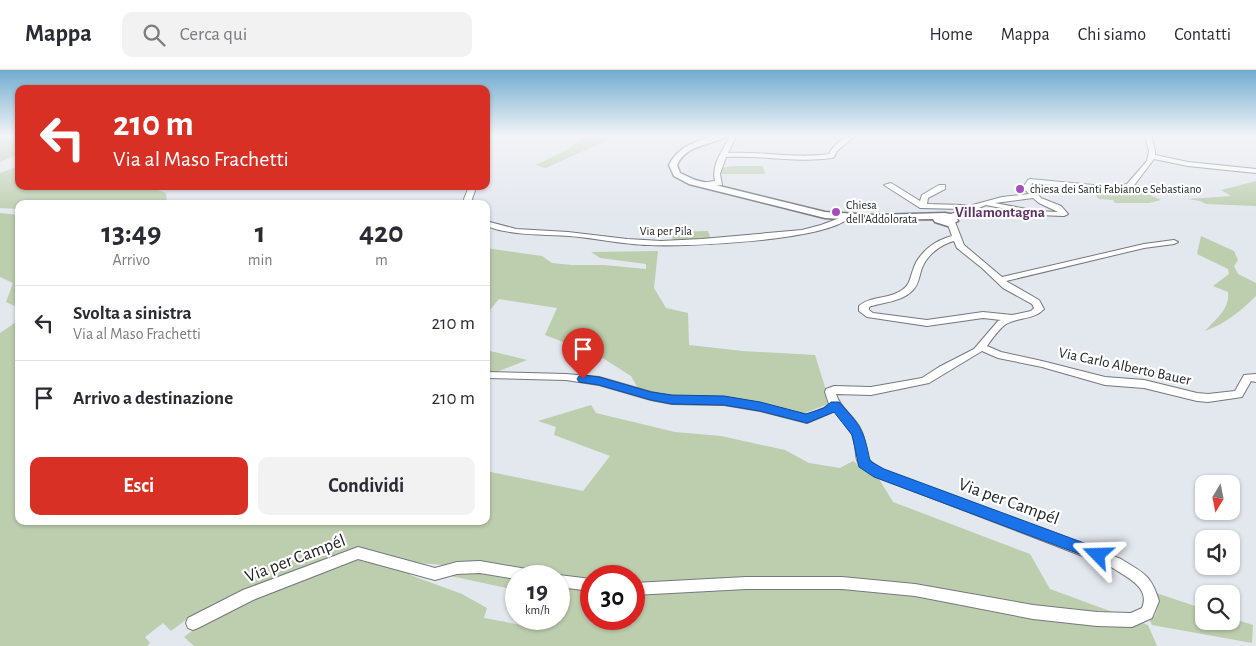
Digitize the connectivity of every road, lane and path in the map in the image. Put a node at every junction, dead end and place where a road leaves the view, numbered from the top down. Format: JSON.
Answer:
{"nodes":[{"id":1,"x":674,"y":162,"type":"edge"},
{"id":2,"x":720,"y":162,"type":"edge"},
{"id":3,"x":1147,"y":162,"type":"edge"},
{"id":4,"x":1178,"y":162,"type":"edge"},
{"id":5,"x":1256,"y":171,"type":"edge"},
{"id":6,"x":703,"y":185,"type":"junction"},
{"id":7,"x":888,"y":185,"type":"dead end"},
{"id":8,"x":942,"y":187,"type":"dead end"},
{"id":9,"x":1035,"y":196,"type":"junction"},
{"id":10,"x":984,"y":203,"type":"junction"},
{"id":11,"x":923,"y":206,"type":"junction"},
{"id":12,"x":968,"y":209,"type":"junction"},
{"id":13,"x":845,"y":218,"type":"junction"},
{"id":14,"x":952,"y":220,"type":"junction"},
{"id":15,"x":490,"y":224,"type":"edge"},
{"id":16,"x":956,"y":238,"type":"junction"},
{"id":17,"x":1174,"y":242,"type":"dead end"},
{"id":18,"x":1000,"y":280,"type":"junction"},
{"id":19,"x":1013,"y":318,"type":"junction"},
{"id":20,"x":981,"y":347,"type":"junction"},
{"id":21,"x":490,"y":375,"type":"edge"},
{"id":22,"x":1256,"y":378,"type":"edge"},
{"id":23,"x":835,"y":405,"type":"junction"},
{"id":24,"x":505,"y":571,"type":"edge"},
{"id":25,"x":645,"y":588,"type":"edge"},
{"id":26,"x":193,"y":623,"type":"dead end"}],
"edges":[{"from":1,"to":6,"type":"street"},
{"from":2,"to":6,"type":"street"},
{"from":3,"to":9,"type":"street"},
{"from":4,"to":5,"type":"street"},
{"from":6,"to":13,"type":"street"},
{"from":7,"to":11,"type":"street"},
{"from":8,"to":11,"type":"street"},
{"from":9,"to":10,"type":"street"},
{"from":9,"to":10,"type":"street"},
{"from":10,"to":12,"type":"street"},
{"from":11,"to":12,"type":"street"},
{"from":12,"to":14,"type":"street"},
{"from":13,"to":14,"type":"street"},
{"from":13,"to":15,"type":"street","name":"Via per Pila"},
{"from":14,"to":16,"type":"street"},
{"from":16,"to":18,"type":"street"},
{"from":16,"to":19,"type":"street"},
{"from":17,"to":18,"type":"street"},
{"from":18,"to":19,"type":"street"},
{"from":19,"to":20,"type":"street"},
{"from":20,"to":22,"type":"street","name":"Via Carlo Alberto Bauer"},
{"from":20,"to":23,"type":"street"},
{"from":21,"to":23,"type":"street"},
{"from":23,"to":25,"type":"street","name":"Via per Campél"},
{"from":24,"to":26,"type":"street","name":"Via per Campél"}]}
